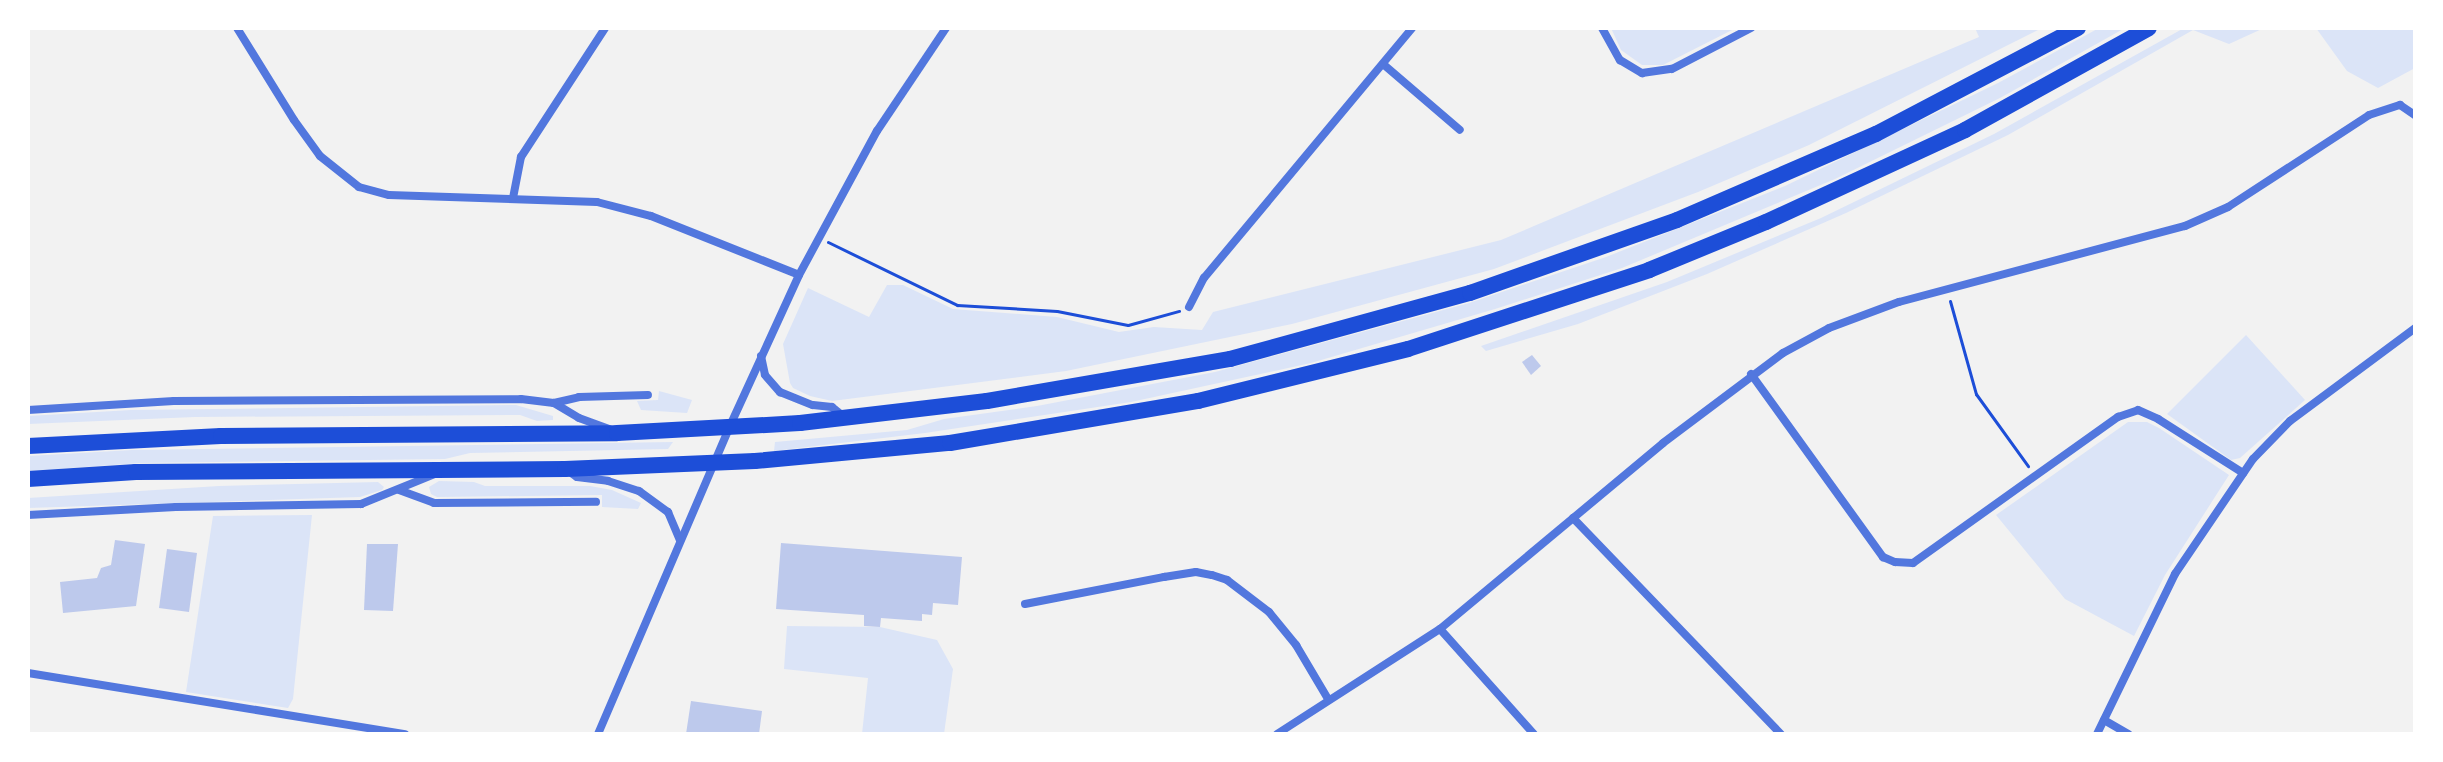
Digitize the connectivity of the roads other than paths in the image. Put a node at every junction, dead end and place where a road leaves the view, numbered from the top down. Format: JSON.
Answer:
{"nodes":[{"id":1,"x":237,"y":28,"type":"edge"},
{"id":2,"x":605,"y":28,"type":"edge"},
{"id":3,"x":946,"y":28,"type":"edge"},
{"id":4,"x":1412,"y":28,"type":"edge"},
{"id":5,"x":1602,"y":28,"type":"edge"},
{"id":6,"x":1751,"y":28,"type":"edge"},
{"id":7,"x":2078,"y":28,"type":"edge"},
{"id":8,"x":2149,"y":28,"type":"edge"},
{"id":9,"x":1383,"y":64,"type":"junction"},
{"id":10,"x":2415,"y":115,"type":"edge"},
{"id":11,"x":1460,"y":130,"type":"dead end"},
{"id":12,"x":513,"y":198,"type":"junction"},
{"id":13,"x":799,"y":275,"type":"junction"},
{"id":14,"x":1189,"y":307,"type":"road end"},
{"id":15,"x":2415,"y":328,"type":"edge"},
{"id":16,"x":761,"y":355,"type":"junction"},
{"id":17,"x":1751,"y":374,"type":"junction"},
{"id":18,"x":648,"y":395,"type":"dead end"},
{"id":19,"x":554,"y":403,"type":"junction"},
{"id":20,"x":28,"y":410,"type":"edge"},
{"id":21,"x":846,"y":418,"type":"junction"},
{"id":22,"x":729,"y":428,"type":"junction"},
{"id":23,"x":617,"y":433,"type":"junction"},
{"id":24,"x":28,"y":446,"type":"edge"},
{"id":25,"x":716,"y":462,"type":"junction"},
{"id":26,"x":447,"y":469,"type":"junction"},
{"id":27,"x":565,"y":469,"type":"junction"},
{"id":28,"x":2243,"y":473,"type":"junction"},
{"id":29,"x":28,"y":479,"type":"edge"},
{"id":30,"x":399,"y":490,"type":"junction"},
{"id":31,"x":596,"y":502,"type":"dead end"},
{"id":32,"x":28,"y":515,"type":"edge"},
{"id":33,"x":1573,"y":518,"type":"junction"},
{"id":34,"x":681,"y":541,"type":"junction"},
{"id":35,"x":1025,"y":604,"type":"dead end"},
{"id":36,"x":1440,"y":629,"type":"junction"},
{"id":37,"x":28,"y":673,"type":"edge"},
{"id":38,"x":1328,"y":699,"type":"junction"},
{"id":39,"x":2104,"y":720,"type":"junction"},
{"id":40,"x":405,"y":734,"type":"edge"},
{"id":41,"x":598,"y":734,"type":"edge"},
{"id":42,"x":1277,"y":734,"type":"edge"},
{"id":43,"x":1534,"y":734,"type":"edge"},
{"id":44,"x":1781,"y":734,"type":"edge"},
{"id":45,"x":2097,"y":734,"type":"edge"},
{"id":46,"x":2128,"y":734,"type":"edge"}],
"edges":[{"from":1,"to":12,"type":"street"},
{"from":2,"to":12,"type":"street"},
{"from":3,"to":13,"type":"street"},
{"from":4,"to":9,"type":"street"},
{"from":5,"to":6,"type":"street"},
{"from":7,"to":21,"type":"highway"},
{"from":8,"to":25,"type":"highway"},
{"from":9,"to":11,"type":"street"},
{"from":9,"to":14,"type":"street"},
{"from":10,"to":17,"type":"street"},
{"from":12,"to":13,"type":"street"},
{"from":13,"to":16,"type":"street"},
{"from":15,"to":28,"type":"street"},
{"from":16,"to":21,"type":"street"},
{"from":16,"to":22,"type":"street"},
{"from":17,"to":28,"type":"street"},
{"from":17,"to":33,"type":"street"},
{"from":18,"to":19,"type":"street"},
{"from":19,"to":20,"type":"street"},
{"from":19,"to":23,"type":"street"},
{"from":21,"to":22,"type":"highway"},
{"from":22,"to":23,"type":"highway"},
{"from":22,"to":25,"type":"street"},
{"from":23,"to":24,"type":"highway"},
{"from":25,"to":27,"type":"highway"},
{"from":25,"to":34,"type":"street"},
{"from":26,"to":27,"type":"highway"},
{"from":26,"to":29,"type":"highway"},
{"from":26,"to":30,"type":"street"},
{"from":27,"to":34,"type":"street"},
{"from":28,"to":39,"type":"street"},
{"from":30,"to":31,"type":"street"},
{"from":30,"to":32,"type":"street"},
{"from":33,"to":36,"type":"street"},
{"from":33,"to":44,"type":"street"},
{"from":34,"to":41,"type":"street"},
{"from":35,"to":38,"type":"street"},
{"from":36,"to":38,"type":"street"},
{"from":36,"to":43,"type":"street"},
{"from":37,"to":40,"type":"street"},
{"from":38,"to":42,"type":"street"},
{"from":39,"to":45,"type":"street"},
{"from":39,"to":46,"type":"street"}]}
